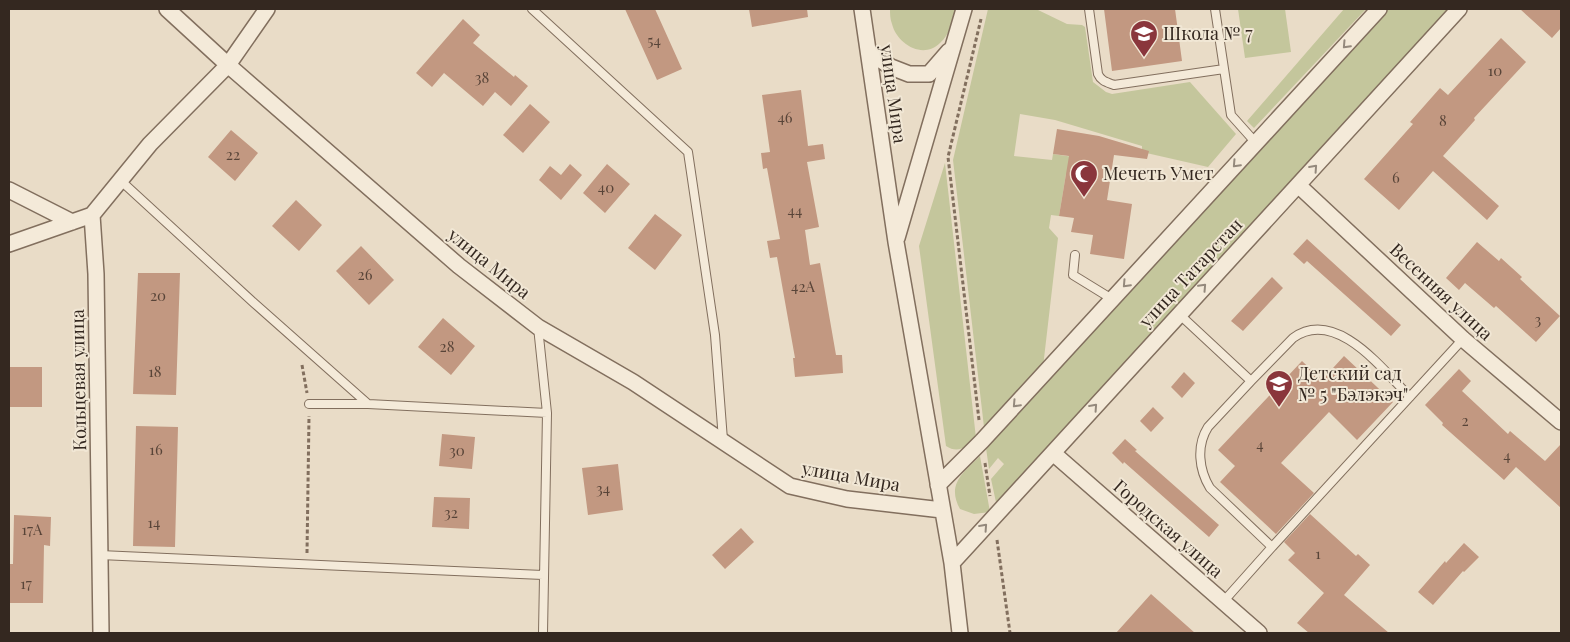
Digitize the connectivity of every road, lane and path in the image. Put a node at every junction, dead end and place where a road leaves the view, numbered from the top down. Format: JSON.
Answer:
{"nodes":[{"id":1,"x":166,"y":9,"type":"edge"},
{"id":2,"x":267,"y":9,"type":"edge"},
{"id":3,"x":532,"y":9,"type":"edge"},
{"id":4,"x":862,"y":9,"type":"edge"},
{"id":5,"x":964,"y":9,"type":"edge"},
{"id":6,"x":1090,"y":9,"type":"edge"},
{"id":7,"x":1215,"y":9,"type":"edge"},
{"id":8,"x":1378,"y":9,"type":"edge"},
{"id":9,"x":1459,"y":9,"type":"edge"},
{"id":10,"x":981,"y":18,"type":"dead end"},
{"id":11,"x":953,"y":46,"type":"junction"},
{"id":12,"x":869,"y":52,"type":"junction"},
{"id":13,"x":228,"y":65,"type":"junction"},
{"id":14,"x":1224,"y":69,"type":"junction"},
{"id":15,"x":1256,"y":142,"type":"junction"},
{"id":16,"x":120,"y":180,"type":"junction"},
{"id":17,"x":1298,"y":184,"type":"junction"},
{"id":18,"x":9,"y":190,"type":"edge"},
{"id":19,"x":92,"y":215,"type":"junction"},
{"id":20,"x":72,"y":222,"type":"junction"},
{"id":21,"x":896,"y":242,"type":"junction"},
{"id":22,"x":9,"y":244,"type":"edge"},
{"id":23,"x":1076,"y":255,"type":"dead end"},
{"id":24,"x":1112,"y":300,"type":"junction"},
{"id":25,"x":1179,"y":314,"type":"junction"},
{"id":26,"x":538,"y":327,"type":"junction"},
{"id":27,"x":1463,"y":339,"type":"junction"},
{"id":28,"x":298,"y":342,"type":"junction"},
{"id":29,"x":1251,"y":382,"type":"junction"},
{"id":30,"x":1410,"y":397,"type":"junction"},
{"id":31,"x":309,"y":404,"type":"junction"},
{"id":32,"x":368,"y":404,"type":"junction"},
{"id":33,"x":547,"y":413,"type":"junction"},
{"id":34,"x":1561,"y":422,"type":"edge"},
{"id":35,"x":723,"y":440,"type":"junction"},
{"id":36,"x":982,"y":441,"type":"junction"},
{"id":37,"x":1053,"y":453,"type":"junction"},
{"id":38,"x":938,"y":485,"type":"junction"},
{"id":39,"x":942,"y":510,"type":"junction"},
{"id":40,"x":994,"y":517,"type":"junction"},
{"id":41,"x":1272,"y":547,"type":"junction"},
{"id":42,"x":100,"y":556,"type":"junction"},
{"id":43,"x":307,"y":563,"type":"junction"},
{"id":44,"x":952,"y":563,"type":"junction"},
{"id":45,"x":543,"y":575,"type":"junction"},
{"id":46,"x":1222,"y":602,"type":"junction"},
{"id":47,"x":101,"y":633,"type":"edge"},
{"id":48,"x":543,"y":633,"type":"edge"},
{"id":49,"x":960,"y":633,"type":"edge"},
{"id":50,"x":1010,"y":633,"type":"edge"},
{"id":51,"x":1259,"y":633,"type":"edge"}],
"edges":[{"from":1,"to":13,"type":"street","name":"улица Мира"},
{"from":2,"to":13,"type":"street"},
{"from":3,"to":35,"type":"lane"},
{"from":4,"to":12,"type":"street","name":"улица Мира"},
{"from":5,"to":11,"type":"street"},
{"from":6,"to":14,"type":"lane"},
{"from":7,"to":14,"type":"lane"},
{"from":8,"to":15,"type":"street","one_way":true},
{"from":17,"to":9,"type":"street","name":"улица Татарстан","one_way":true},
{"from":10,"to":36,"type":"path"},
{"from":11,"to":12,"type":"street"},
{"from":11,"to":21,"type":"street"},
{"from":12,"to":21,"type":"street","name":"улица Мира"},
{"from":13,"to":16,"type":"street"},
{"from":13,"to":26,"type":"street","name":"улица Мира"},
{"from":14,"to":15,"type":"lane"},
{"from":15,"to":24,"type":"street","one_way":true},
{"from":16,"to":19,"type":"street"},
{"from":16,"to":28,"type":"lane"},
{"from":25,"to":17,"type":"street","name":"улица Татарстан","one_way":true},
{"from":17,"to":27,"type":"street","name":"Весенняя улица"},
{"from":18,"to":20,"type":"street"},
{"from":19,"to":20,"type":"street"},
{"from":19,"to":42,"type":"street","name":"Кольцевая улица"},
{"from":20,"to":22,"type":"street"},
{"from":21,"to":38,"type":"street","name":"улица Мира"},
{"from":23,"to":24,"type":"lane"},
{"from":24,"to":36,"type":"street","one_way":true},
{"from":25,"to":29,"type":"lane"},
{"from":37,"to":25,"type":"street","name":"улица Татарстан","one_way":true},
{"from":26,"to":33,"type":"lane"},
{"from":26,"to":35,"type":"street","name":"улица Мира"},
{"from":27,"to":30,"type":"lane"},
{"from":27,"to":34,"type":"street","name":"Весенняя улица"},
{"from":28,"to":31,"type":"path"},
{"from":28,"to":32,"type":"lane"},
{"from":29,"to":30,"type":"lane"},
{"from":29,"to":41,"type":"lane"},
{"from":30,"to":41,"type":"lane"},
{"from":31,"to":32,"type":"lane"},
{"from":31,"to":43,"type":"path"},
{"from":32,"to":33,"type":"lane"},
{"from":33,"to":45,"type":"lane"},
{"from":35,"to":39,"type":"street","name":"улица Мира"},
{"from":36,"to":38,"type":"street"},
{"from":36,"to":40,"type":"path"},
{"from":37,"to":40,"type":"street","name":"улица Татарстан"},
{"from":37,"to":46,"type":"street","name":"Городская улица"},
{"from":38,"to":39,"type":"street","name":"улица Мира"},
{"from":39,"to":44,"type":"street","name":"улица Мира"},
{"from":44,"to":40,"type":"street","name":"улица Татарстан","one_way":true},
{"from":40,"to":50,"type":"path"},
{"from":41,"to":46,"type":"lane"},
{"from":42,"to":43,"type":"lane"},
{"from":42,"to":47,"type":"street","name":"Кольцевая улица"},
{"from":43,"to":45,"type":"lane"},
{"from":44,"to":49,"type":"street","name":"улица Мира"},
{"from":45,"to":48,"type":"lane"},
{"from":46,"to":51,"type":"street","name":"Городская улица"}]}
